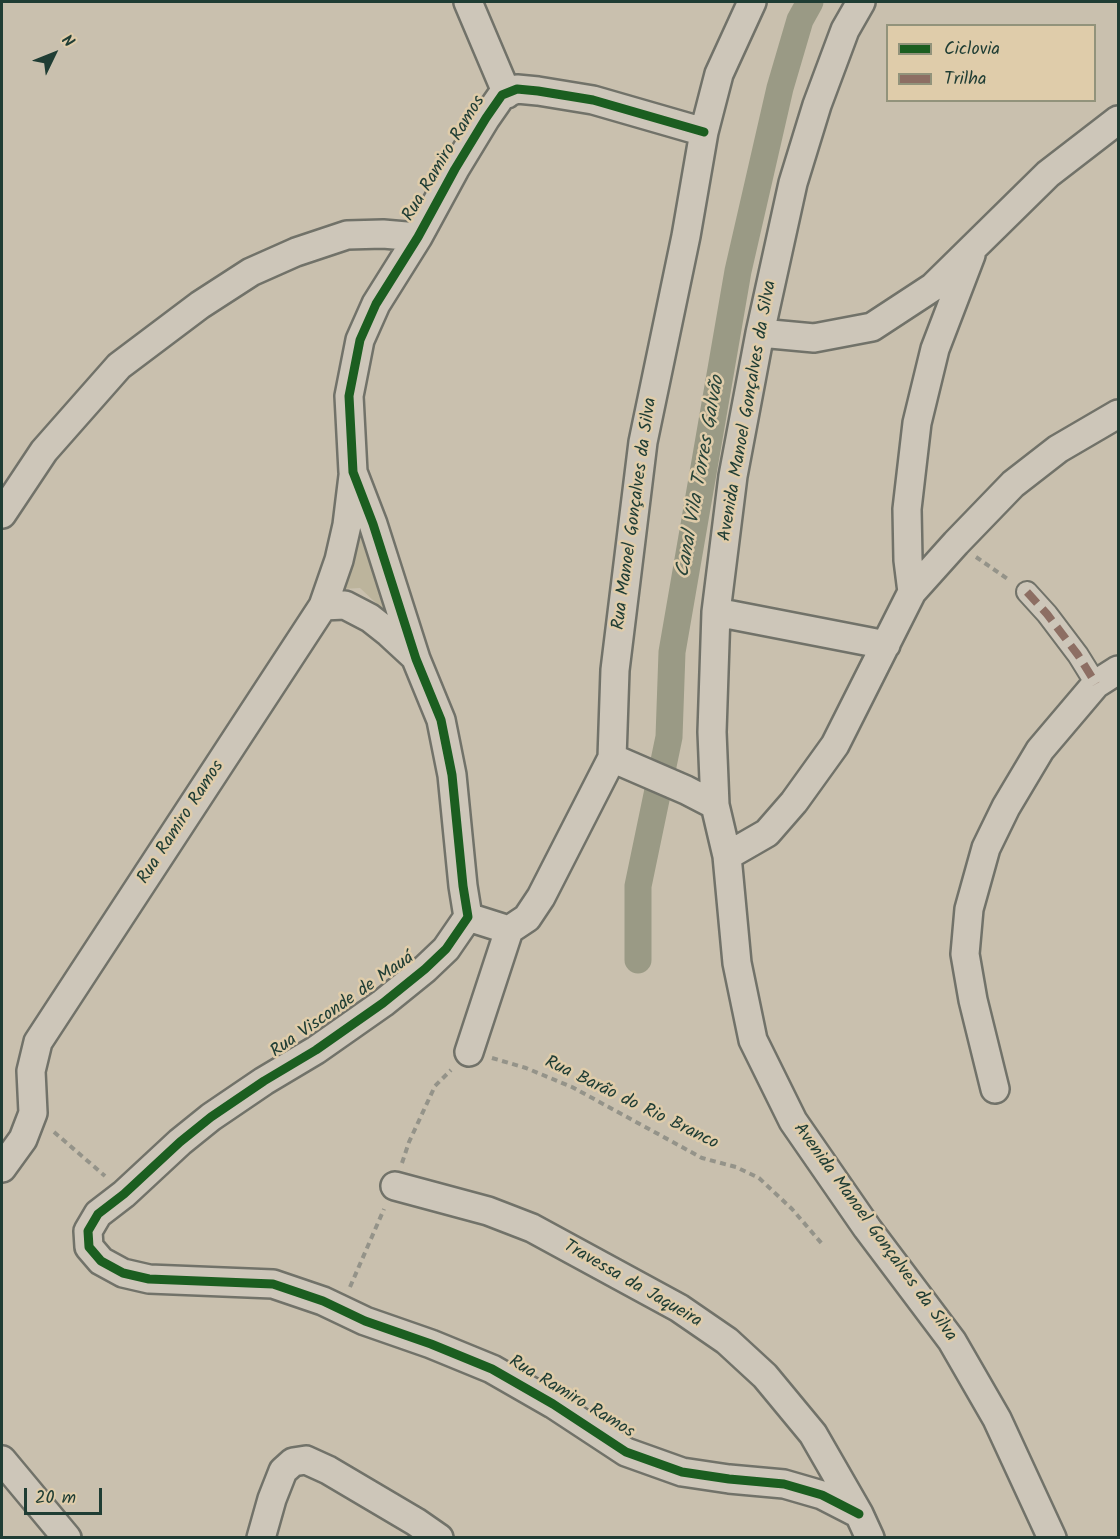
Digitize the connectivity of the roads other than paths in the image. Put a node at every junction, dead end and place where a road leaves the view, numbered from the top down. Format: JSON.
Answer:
{"nodes":[{"id":1,"x":468,"y":2,"type":"edge"},
{"id":2,"x":752,"y":2,"type":"edge"},
{"id":3,"x":861,"y":2,"type":"edge"},
{"id":4,"x":507,"y":93,"type":"junction"},
{"id":5,"x":1119,"y":120,"type":"edge"},
{"id":6,"x":704,"y":132,"type":"junction"},
{"id":7,"x":418,"y":237,"type":"junction"},
{"id":8,"x":975,"y":245,"type":"junction"},
{"id":9,"x":760,"y":333,"type":"junction"},
{"id":10,"x":1119,"y":414,"type":"edge"},
{"id":11,"x":354,"y":472,"type":"junction"},
{"id":12,"x":2,"y":514,"type":"edge"},
{"id":13,"x":912,"y":592,"type":"junction"},
{"id":14,"x":1027,"y":592,"type":"road end"},
{"id":15,"x":323,"y":606,"type":"junction"},
{"id":16,"x":716,"y":612,"type":"junction"},
{"id":17,"x":886,"y":645,"type":"junction"},
{"id":18,"x":417,"y":659,"type":"junction"},
{"id":19,"x":1107,"y":677,"type":"edge"},
{"id":20,"x":612,"y":758,"type":"junction"},
{"id":21,"x":715,"y":805,"type":"junction"},
{"id":22,"x":727,"y":856,"type":"junction"},
{"id":23,"x":468,"y":917,"type":"junction"},
{"id":24,"x":509,"y":930,"type":"junction"},
{"id":25,"x":469,"y":1052,"type":"road end"},
{"id":26,"x":995,"y":1089,"type":"dead end"},
{"id":27,"x":2,"y":1168,"type":"edge"},
{"id":28,"x":395,"y":1186,"type":"dead end"},
{"id":29,"x":273,"y":1284,"type":"joint"},
{"id":30,"x":2,"y":1460,"type":"edge"},
{"id":31,"x":865,"y":1526,"type":"edge"},
{"id":32,"x":67,"y":1538,"type":"edge"},
{"id":33,"x":261,"y":1538,"type":"edge"},
{"id":34,"x":439,"y":1538,"type":"edge"},
{"id":35,"x":1052,"y":1538,"type":"edge"}],
"edges":[{"from":1,"to":4,"type":"street"},
{"from":2,"to":6,"type":"street","name":"Rua Manoel Gonçalves da Silva"},
{"from":3,"to":9,"type":"street","name":"Avenida Manoel Gonçalves da Silva"},
{"from":4,"to":6,"type":"street","name":"Rua Ramiro Ramos"},
{"from":4,"to":7,"type":"street","name":"Rua Ramiro Ramos"},
{"from":5,"to":8,"type":"street"},
{"from":6,"to":20,"type":"street","name":"Rua Manoel Gonçalves da Silva"},
{"from":7,"to":11,"type":"street","name":"Rua Ramiro Ramos"},
{"from":7,"to":12,"type":"street"},
{"from":8,"to":9,"type":"street"},
{"from":8,"to":13,"type":"street"},
{"from":9,"to":16,"type":"street","name":"Avenida Manoel Gonçalves da Silva"},
{"from":10,"to":13,"type":"street"},
{"from":11,"to":15,"type":"street","name":"Rua Ramiro Ramos"},
{"from":11,"to":18,"type":"street"},
{"from":13,"to":17,"type":"street"},
{"from":14,"to":19,"type":"street"},
{"from":15,"to":18,"type":"street"},
{"from":15,"to":27,"type":"street","name":"Rua Ramiro Ramos"},
{"from":16,"to":17,"type":"street"},
{"from":16,"to":21,"type":"street","name":"Avenida Manoel Gonçalves da Silva"},
{"from":17,"to":22,"type":"street"},
{"from":18,"to":23,"type":"street"},
{"from":19,"to":26,"type":"street"},
{"from":20,"to":21,"type":"street"},
{"from":20,"to":24,"type":"street","name":"Rua Manoel Gonçalves da Silva"},
{"from":21,"to":22,"type":"street","name":"Avenida Manoel Gonçalves da Silva"},
{"from":22,"to":35,"type":"street","name":"Avenida Manoel Gonçalves da Silva"},
{"from":23,"to":24,"type":"street"},
{"from":23,"to":29,"type":"street","name":"Rua Visconde de Mauá"},
{"from":24,"to":25,"type":"street"},
{"from":28,"to":31,"type":"street","name":"Travessa da Jaqueira"},
{"from":29,"to":31,"type":"street","name":"Rua Ramiro Ramos"},
{"from":30,"to":32,"type":"street"},
{"from":33,"to":34,"type":"street"}]}
